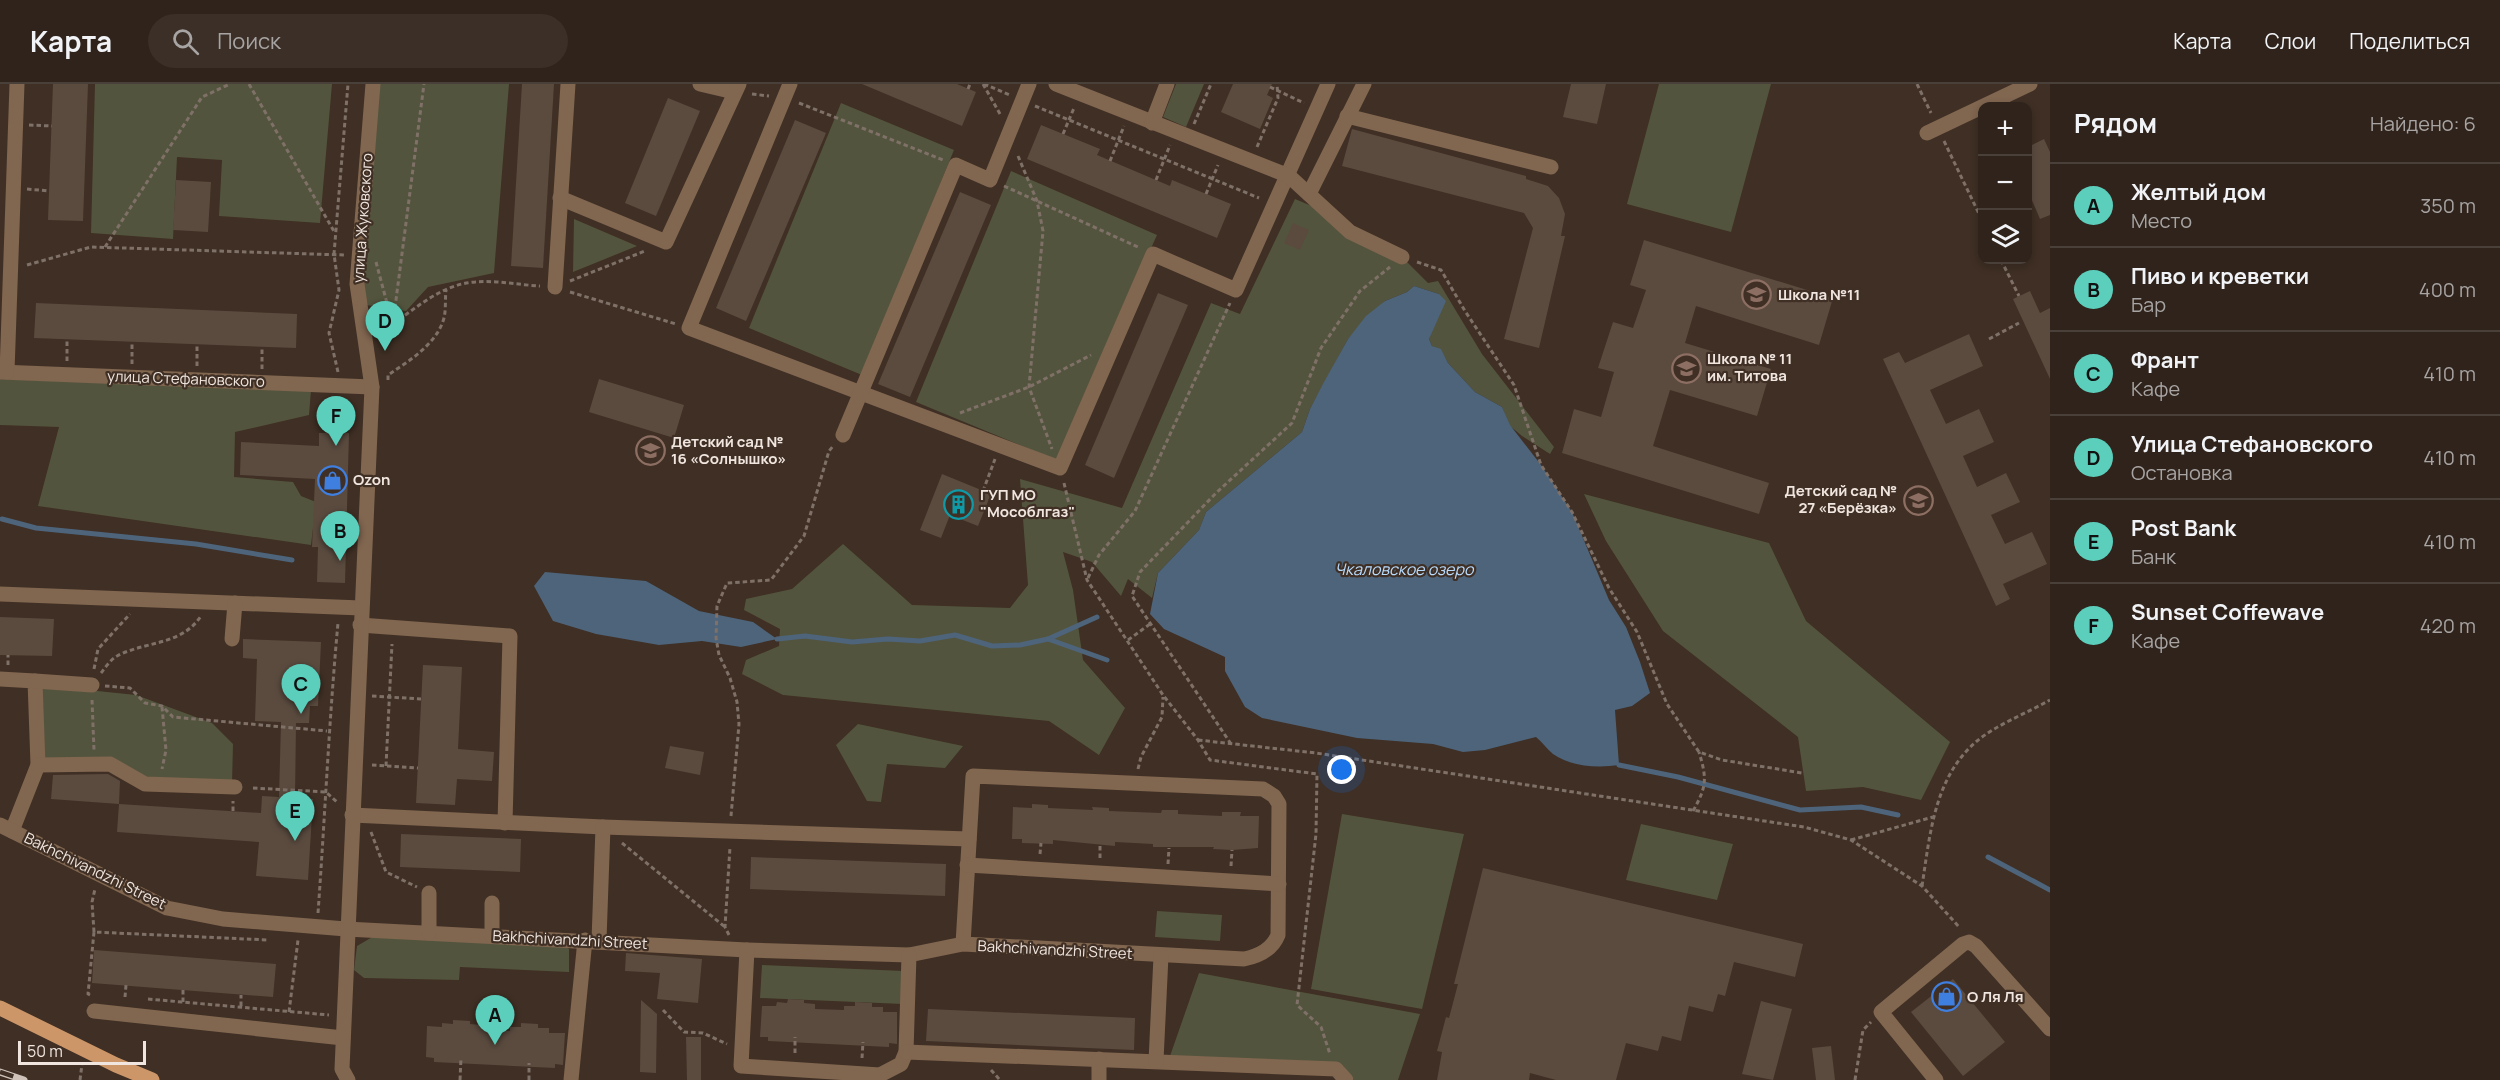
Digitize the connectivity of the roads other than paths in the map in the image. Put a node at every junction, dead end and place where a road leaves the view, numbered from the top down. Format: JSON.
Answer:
{"nodes":[{"id":1,"x":17,"y":84,"type":"edge"},
{"id":2,"x":373,"y":84,"type":"edge"},
{"id":3,"x":568,"y":84,"type":"edge"},
{"id":4,"x":700,"y":84,"type":"edge"},
{"id":5,"x":1029,"y":84,"type":"edge"},
{"id":6,"x":1056,"y":84,"type":"edge"},
{"id":7,"x":1167,"y":84,"type":"edge"},
{"id":8,"x":1328,"y":84,"type":"edge"},
{"id":9,"x":1364,"y":84,"type":"edge"},
{"id":10,"x":2030,"y":84,"type":"edge"},
{"id":11,"x":736,"y":88,"type":"edge"},
{"id":12,"x":788,"y":91,"type":"edge"},
{"id":13,"x":1347,"y":116,"type":"junction"},
{"id":14,"x":1152,"y":123,"type":"junction"},
{"id":15,"x":1933,"y":130,"type":"road end"},
{"id":16,"x":1551,"y":167,"type":"dead end"},
{"id":17,"x":1289,"y":176,"type":"junction"},
{"id":18,"x":1308,"y":194,"type":"junction"},
{"id":19,"x":560,"y":198,"type":"junction"},
{"id":20,"x":0,"y":256,"type":"edge"},
{"id":21,"x":1402,"y":257,"type":"road end"},
{"id":22,"x":5,"y":274,"type":"edge"},
{"id":23,"x":555,"y":287,"type":"road end"},
{"id":24,"x":3,"y":372,"type":"edge"},
{"id":25,"x":372,"y":387,"type":"junction"},
{"id":26,"x":860,"y":392,"type":"junction"},
{"id":27,"x":843,"y":435,"type":"road end"},
{"id":28,"x":0,"y":594,"type":"edge"},
{"id":29,"x":235,"y":603,"type":"junction"},
{"id":30,"x":361,"y":608,"type":"junction"},
{"id":31,"x":360,"y":625,"type":"junction"},
{"id":32,"x":232,"y":639,"type":"dead end"},
{"id":33,"x":0,"y":679,"type":"edge"},
{"id":34,"x":35,"y":681,"type":"junction"},
{"id":35,"x":92,"y":685,"type":"road end"},
{"id":36,"x":38,"y":765,"type":"junction"},
{"id":37,"x":235,"y":788,"type":"dead end"},
{"id":38,"x":358,"y":815,"type":"junction"},
{"id":39,"x":505,"y":823,"type":"junction"},
{"id":40,"x":603,"y":827,"type":"junction"},
{"id":41,"x":6,"y":828,"type":"edge"},
{"id":42,"x":969,"y":839,"type":"junction"},
{"id":43,"x":967,"y":866,"type":"junction"},
{"id":44,"x":1279,"y":884,"type":"junction"},
{"id":45,"x":429,"y":894,"type":"road end"},
{"id":46,"x":492,"y":903,"type":"dead end"},
{"id":47,"x":346,"y":929,"type":"junction"},
{"id":48,"x":429,"y":933,"type":"junction"},
{"id":49,"x":492,"y":936,"type":"junction"},
{"id":50,"x":592,"y":940,"type":"junction"},
{"id":51,"x":963,"y":945,"type":"junction"},
{"id":52,"x":741,"y":949,"type":"junction"},
{"id":53,"x":909,"y":955,"type":"junction"},
{"id":54,"x":1161,"y":956,"type":"junction"},
{"id":55,"x":0,"y":1008,"type":"edge"},
{"id":56,"x":94,"y":1011,"type":"dead end"},
{"id":57,"x":2050,"y":1029,"type":"edge"},
{"id":58,"x":343,"y":1038,"type":"junction"},
{"id":59,"x":906,"y":1052,"type":"junction"},
{"id":60,"x":1099,"y":1059,"type":"junction"},
{"id":61,"x":1156,"y":1061,"type":"junction"},
{"id":62,"x":1341,"y":1075,"type":"edge"},
{"id":63,"x":152,"y":1080,"type":"edge"},
{"id":64,"x":348,"y":1080,"type":"edge"},
{"id":65,"x":571,"y":1080,"type":"edge"},
{"id":66,"x":1099,"y":1080,"type":"edge"},
{"id":67,"x":1936,"y":1080,"type":"edge"}],
"edges":[{"from":1,"to":22,"type":"street"},
{"from":2,"to":25,"type":"street","name":"улица Жуковского"},
{"from":3,"to":19,"type":"street"},
{"from":4,"to":11,"type":"street"},
{"from":5,"to":26,"type":"street"},
{"from":6,"to":14,"type":"street"},
{"from":7,"to":14,"type":"street"},
{"from":8,"to":17,"type":"street"},
{"from":9,"to":13,"type":"street"},
{"from":10,"to":15,"type":"street"},
{"from":11,"to":19,"type":"street"},
{"from":12,"to":26,"type":"street"},
{"from":13,"to":16,"type":"street"},
{"from":13,"to":18,"type":"street"},
{"from":14,"to":17,"type":"street"},
{"from":17,"to":18,"type":"street"},
{"from":17,"to":26,"type":"street"},
{"from":18,"to":21,"type":"street"},
{"from":19,"to":23,"type":"street"},
{"from":20,"to":22,"type":"street"},
{"from":22,"to":24,"type":"street"},
{"from":24,"to":25,"type":"street","name":"улица Стефановского"},
{"from":25,"to":30,"type":"street","name":"улица Жуковского"},
{"from":26,"to":27,"type":"street"},
{"from":28,"to":29,"type":"street"},
{"from":29,"to":30,"type":"street"},
{"from":29,"to":32,"type":"street"},
{"from":30,"to":31,"type":"street","name":"улица Жуковского"},
{"from":31,"to":38,"type":"street","name":"улица Жуковского"},
{"from":31,"to":39,"type":"street"},
{"from":33,"to":34,"type":"street"},
{"from":34,"to":35,"type":"street"},
{"from":34,"to":36,"type":"street"},
{"from":36,"to":37,"type":"street"},
{"from":36,"to":41,"type":"street"},
{"from":38,"to":39,"type":"street"},
{"from":38,"to":47,"type":"street","name":"улица Жуковского"},
{"from":39,"to":40,"type":"street"},
{"from":40,"to":42,"type":"street"},
{"from":40,"to":50,"type":"street"},
{"from":41,"to":47,"type":"street","name":"Bakhchivandzhi Street"},
{"from":42,"to":43,"type":"street"},
{"from":42,"to":44,"type":"street","name":"Bakhchivandzhi Street"},
{"from":43,"to":44,"type":"street"},
{"from":43,"to":51,"type":"street"},
{"from":44,"to":54,"type":"street","name":"Bakhchivandzhi Street"},
{"from":45,"to":48,"type":"street"},
{"from":46,"to":49,"type":"street"},
{"from":47,"to":48,"type":"street","name":"Bakhchivandzhi Street"},
{"from":47,"to":58,"type":"street","name":"улица Жуковского"},
{"from":48,"to":49,"type":"street","name":"Bakhchivandzhi Street"},
{"from":49,"to":50,"type":"street","name":"Bakhchivandzhi Street"},
{"from":50,"to":52,"type":"street","name":"Bakhchivandzhi Street"},
{"from":50,"to":65,"type":"street"},
{"from":51,"to":53,"type":"street","name":"Bakhchivandzhi Street"},
{"from":51,"to":54,"type":"street","name":"Bakhchivandzhi Street"},
{"from":52,"to":53,"type":"street","name":"Bakhchivandzhi Street"},
{"from":52,"to":59,"type":"street"},
{"from":53,"to":59,"type":"street"},
{"from":54,"to":61,"type":"street"},
{"from":55,"to":63,"type":"main road"},
{"from":56,"to":58,"type":"street"},
{"from":57,"to":67,"type":"street"},
{"from":58,"to":64,"type":"street","name":"улица Жуковского"},
{"from":59,"to":60,"type":"street"},
{"from":60,"to":61,"type":"street"},
{"from":60,"to":66,"type":"street"},
{"from":61,"to":62,"type":"street"}]}
